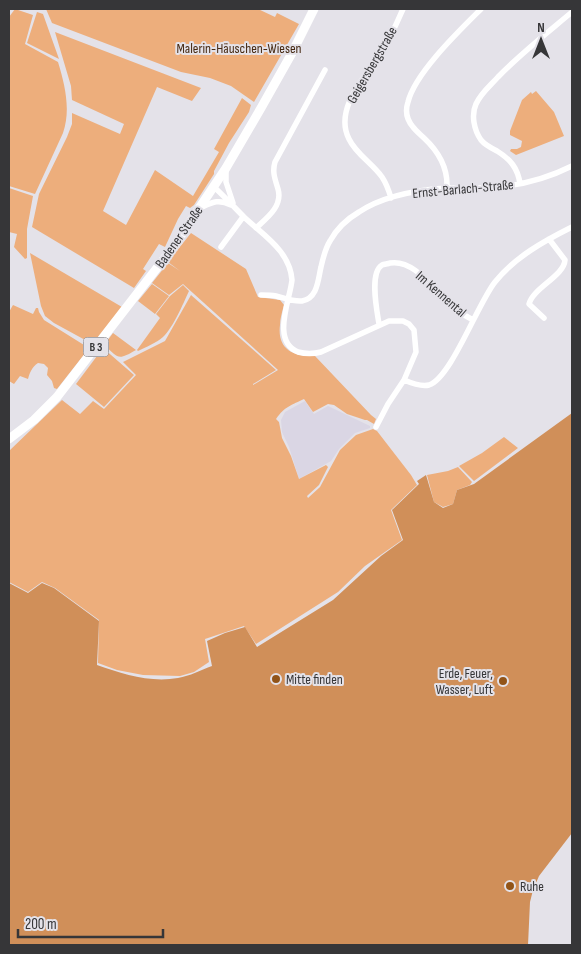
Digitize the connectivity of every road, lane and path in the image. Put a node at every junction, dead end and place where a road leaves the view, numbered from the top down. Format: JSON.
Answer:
{"nodes":[{"id":1,"x":314,"y":9,"type":"edge"},
{"id":2,"x":404,"y":9,"type":"edge"},
{"id":3,"x":481,"y":9,"type":"edge"},
{"id":4,"x":572,"y":12,"type":"edge"},
{"id":5,"x":326,"y":70,"type":"dead end"},
{"id":6,"x":572,"y":166,"type":"edge"},
{"id":7,"x":226,"y":168,"type":"junction"},
{"id":8,"x":520,"y":184,"type":"junction"},
{"id":9,"x":214,"y":187,"type":"junction"},
{"id":10,"x":448,"y":188,"type":"junction"},
{"id":11,"x":391,"y":198,"type":"junction"},
{"id":12,"x":235,"y":207,"type":"junction"},
{"id":13,"x":200,"y":208,"type":"junction"},
{"id":14,"x":244,"y":216,"type":"junction"},
{"id":15,"x":572,"y":227,"type":"edge"},
{"id":16,"x":256,"y":228,"type":"junction"},
{"id":17,"x":549,"y":239,"type":"junction"},
{"id":18,"x":221,"y":248,"type":"dead end"},
{"id":19,"x":261,"y":295,"type":"dead end"},
{"id":20,"x":289,"y":299,"type":"junction"},
{"id":21,"x":544,"y":318,"type":"dead end"},
{"id":22,"x":473,"y":320,"type":"junction"},
{"id":23,"x":379,"y":324,"type":"junction"},
{"id":24,"x":404,"y":380,"type":"junction"},
{"id":25,"x":376,"y":427,"type":"dead end"},
{"id":26,"x":9,"y":439,"type":"edge"}],
"edges":[{"from":1,"to":7,"type":"main road","name":"Badener Straße","number":"B 3"},
{"from":2,"to":11,"type":"street","name":"Geigersbergstraße"},
{"from":3,"to":10,"type":"street"},
{"from":4,"to":8,"type":"street"},
{"from":5,"to":16,"type":"street"},
{"from":6,"to":8,"type":"street","name":"Ernst-Barlach-Straße"},
{"from":7,"to":9,"type":"main road","name":"Badener Straße","number":"B 3"},
{"from":7,"to":12,"type":"street"},
{"from":8,"to":10,"type":"street","name":"Ernst-Barlach-Straße"},
{"from":9,"to":12,"type":"street"},
{"from":9,"to":13,"type":"main road","name":"Badener Straße","number":"B 3"},
{"from":10,"to":11,"type":"street","name":"Ernst-Barlach-Straße"},
{"from":11,"to":20,"type":"street","name":"Ernst-Barlach-Straße"},
{"from":12,"to":13,"type":"street"},
{"from":12,"to":14,"type":"street"},
{"from":13,"to":26,"type":"main road","name":"Badener Straße","number":"B 3"},
{"from":14,"to":16,"type":"street"},
{"from":14,"to":18,"type":"street"},
{"from":15,"to":17,"type":"street"},
{"from":16,"to":20,"type":"street"},
{"from":17,"to":21,"type":"street"},
{"from":17,"to":22,"type":"street"},
{"from":19,"to":20,"type":"street","name":"Ernst-Barlach-Straße"},
{"from":20,"to":23,"type":"street"},
{"from":22,"to":23,"type":"street","name":"Im Kennental"},
{"from":22,"to":24,"type":"street"},
{"from":23,"to":24,"type":"street"},
{"from":24,"to":25,"type":"street"}]}
